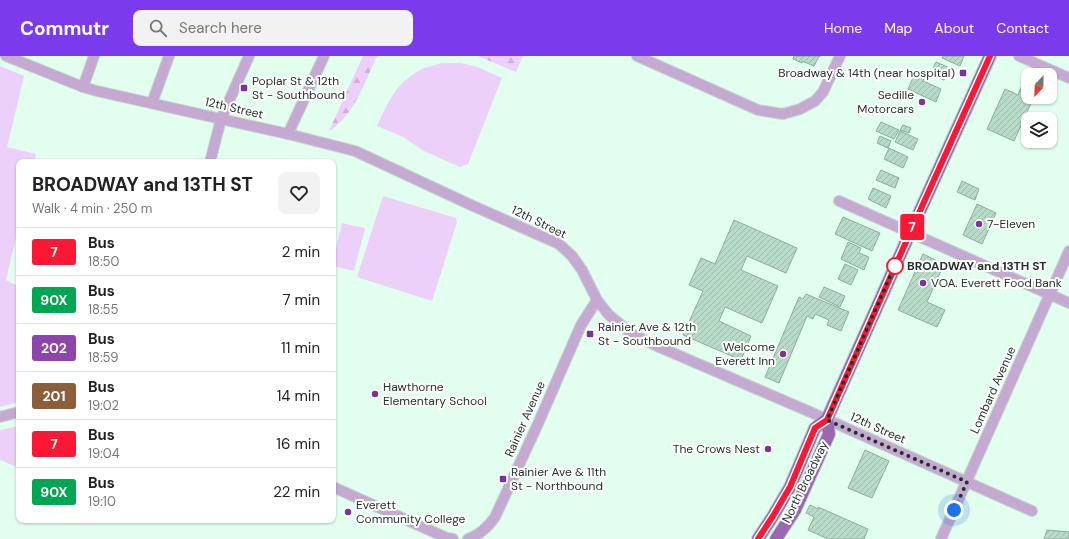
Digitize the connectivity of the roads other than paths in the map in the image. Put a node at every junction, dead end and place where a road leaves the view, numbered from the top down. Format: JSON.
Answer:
{"nodes":[{"id":1,"x":94,"y":56,"type":"edge"},
{"id":2,"x":169,"y":56,"type":"edge"},
{"id":3,"x":249,"y":56,"type":"edge"},
{"id":4,"x":324,"y":56,"type":"edge"},
{"id":5,"x":637,"y":56,"type":"edge"},
{"id":6,"x":840,"y":56,"type":"edge"},
{"id":7,"x":990,"y":56,"type":"edge"},
{"id":8,"x":1019,"y":56,"type":"edge"},
{"id":9,"x":13,"y":57,"type":"edge"},
{"id":10,"x":1069,"y":78,"type":"edge"},
{"id":11,"x":83,"y":87,"type":"junction"},
{"id":12,"x":152,"y":103,"type":"junction"},
{"id":13,"x":221,"y":119,"type":"junction"},
{"id":14,"x":288,"y":134,"type":"junction"},
{"id":15,"x":211,"y":159,"type":"edge"},
{"id":16,"x":839,"y":202,"type":"dead end"},
{"id":17,"x":910,"y":233,"type":"junction"},
{"id":18,"x":1069,"y":251,"type":"edge"},
{"id":19,"x":1050,"y":295,"type":"junction"},
{"id":20,"x":597,"y":300,"type":"junction"},
{"id":21,"x":1069,"y":303,"type":"edge"},
{"id":22,"x":16,"y":413,"type":"edge"},
{"id":23,"x":0,"y":417,"type":"edge"},
{"id":24,"x":827,"y":420,"type":"junction"},
{"id":25,"x":967,"y":482,"type":"junction"},
{"id":26,"x":336,"y":488,"type":"edge"},
{"id":27,"x":1032,"y":511,"type":"dead end"},
{"id":28,"x":450,"y":538,"type":"edge"},
{"id":29,"x":468,"y":539,"type":"edge"},
{"id":30,"x":758,"y":539,"type":"edge"},
{"id":31,"x":776,"y":539,"type":"edge"},
{"id":32,"x":941,"y":539,"type":"edge"}],
"edges":[{"from":1,"to":11,"type":"street"},
{"from":2,"to":12,"type":"street"},
{"from":3,"to":13,"type":"street"},
{"from":4,"to":14,"type":"street"},
{"from":5,"to":6,"type":"street"},
{"from":7,"to":17,"type":"main road"},
{"from":8,"to":10,"type":"street"},
{"from":9,"to":11,"type":"street","name":"12th Street"},
{"from":11,"to":12,"type":"street","name":"12th Street"},
{"from":12,"to":13,"type":"street","name":"12th Street"},
{"from":13,"to":14,"type":"street","name":"12th Street"},
{"from":13,"to":15,"type":"street"},
{"from":14,"to":20,"type":"street","name":"12th Street"},
{"from":16,"to":17,"type":"street"},
{"from":17,"to":19,"type":"street"},
{"from":17,"to":24,"type":"main road"},
{"from":18,"to":19,"type":"street","name":"Lombard Avenue"},
{"from":19,"to":21,"type":"street"},
{"from":19,"to":25,"type":"street","name":"Lombard Avenue"},
{"from":20,"to":24,"type":"street","name":"12th Street"},
{"from":20,"to":29,"type":"street","name":"Rainier Avenue"},
{"from":22,"to":23,"type":"street"},
{"from":24,"to":25,"type":"street","name":"12th Street"},
{"from":24,"to":30,"type":"main road","name":"North Broadway"},
{"from":24,"to":31,"type":"main road","name":"North Broadway"},
{"from":25,"to":27,"type":"street","name":"12th Street"},
{"from":25,"to":32,"type":"street","name":"Lombard Avenue"},
{"from":26,"to":28,"type":"street"}]}
